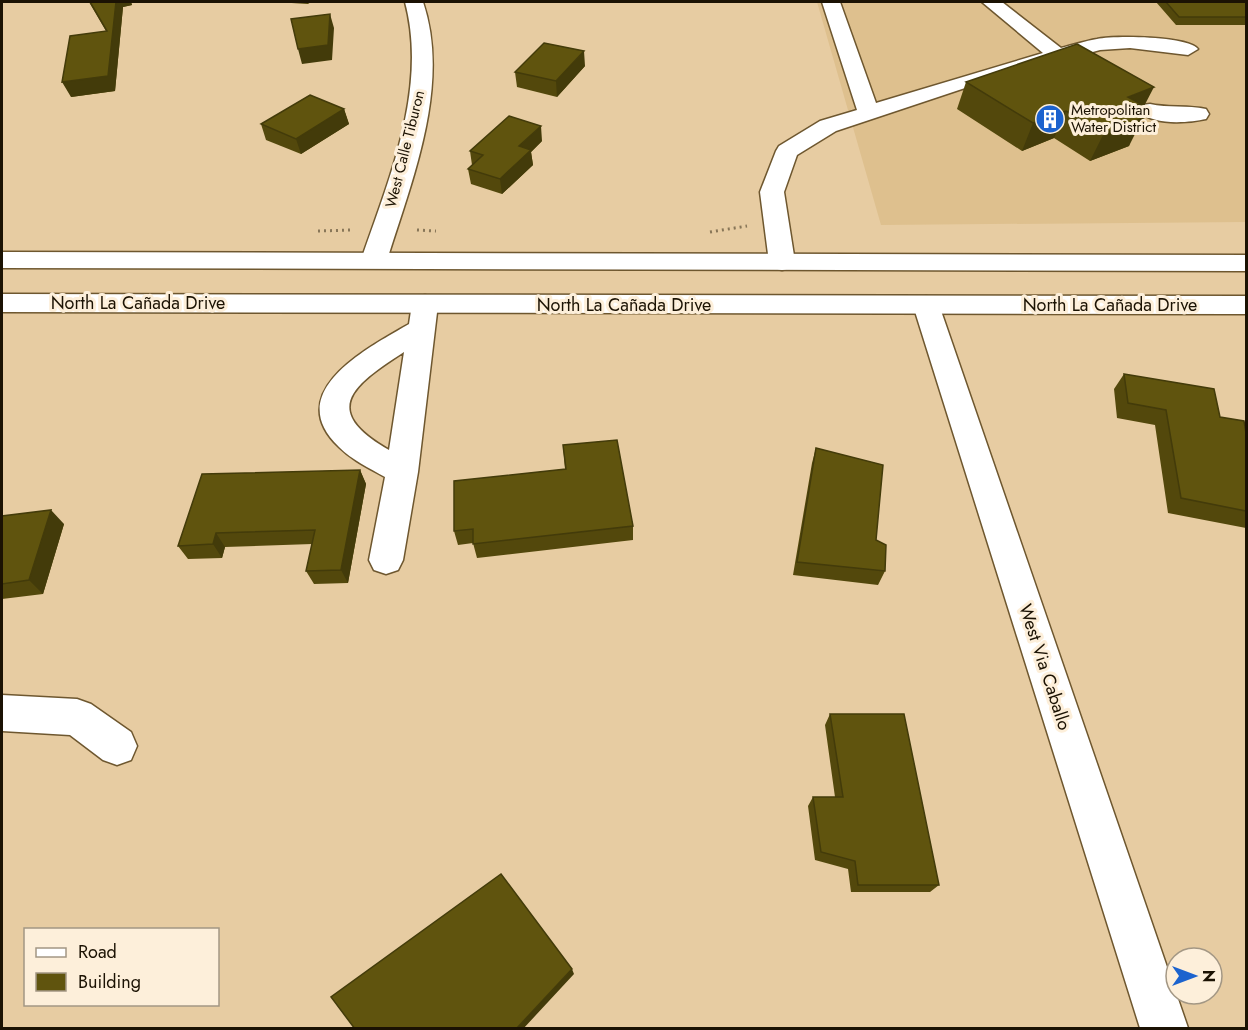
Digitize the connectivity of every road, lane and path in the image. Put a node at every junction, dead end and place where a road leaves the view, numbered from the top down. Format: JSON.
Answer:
{"nodes":[{"id":1,"x":414,"y":2,"type":"edge"},
{"id":2,"x":831,"y":2,"type":"edge"},
{"id":3,"x":991,"y":2,"type":"edge"},
{"id":4,"x":1188,"y":49,"type":"dead end"},
{"id":5,"x":1057,"y":55,"type":"junction"},
{"id":6,"x":1150,"y":110,"type":"dead end"},
{"id":7,"x":869,"y":113,"type":"junction"},
{"id":8,"x":1198,"y":114,"type":"dead end"},
{"id":9,"x":2,"y":260,"type":"edge"},
{"id":10,"x":374,"y":260,"type":"junction"},
{"id":11,"x":782,"y":262,"type":"junction"},
{"id":12,"x":1246,"y":263,"type":"edge"},
{"id":13,"x":2,"y":303,"type":"edge"},
{"id":14,"x":926,"y":305,"type":"junction"},
{"id":15,"x":1246,"y":305,"type":"edge"},
{"id":16,"x":423,"y":316,"type":"junction"},
{"id":17,"x":402,"y":472,"type":"junction"},
{"id":18,"x":386,"y":560,"type":"dead end"},
{"id":19,"x":2,"y":713,"type":"edge"},
{"id":20,"x":117,"y":746,"type":"dead end"},
{"id":21,"x":1164,"y":1029,"type":"edge"}],
"edges":[{"from":1,"to":10,"type":"main road","name":"West Calle Tiburon"},
{"from":2,"to":7,"type":"main road"},
{"from":3,"to":5,"type":"main road"},
{"from":4,"to":5,"type":"main road"},
{"from":5,"to":7,"type":"main road"},
{"from":6,"to":8,"type":"main road"},
{"from":7,"to":11,"type":"main road"},
{"from":9,"to":10,"type":"main road"},
{"from":10,"to":11,"type":"main road"},
{"from":11,"to":12,"type":"main road"},
{"from":13,"to":16,"type":"main road","name":"North La Cañada Drive"},
{"from":14,"to":15,"type":"main road","name":"North La Cañada Drive"},
{"from":14,"to":16,"type":"main road","name":"North La Cañada Drive"},
{"from":14,"to":21,"type":"main road","name":"West Via Caballo"},
{"from":16,"to":17,"type":"main road"},
{"from":16,"to":17,"type":"main road"},
{"from":17,"to":18,"type":"main road"},
{"from":19,"to":20,"type":"main road"}]}
